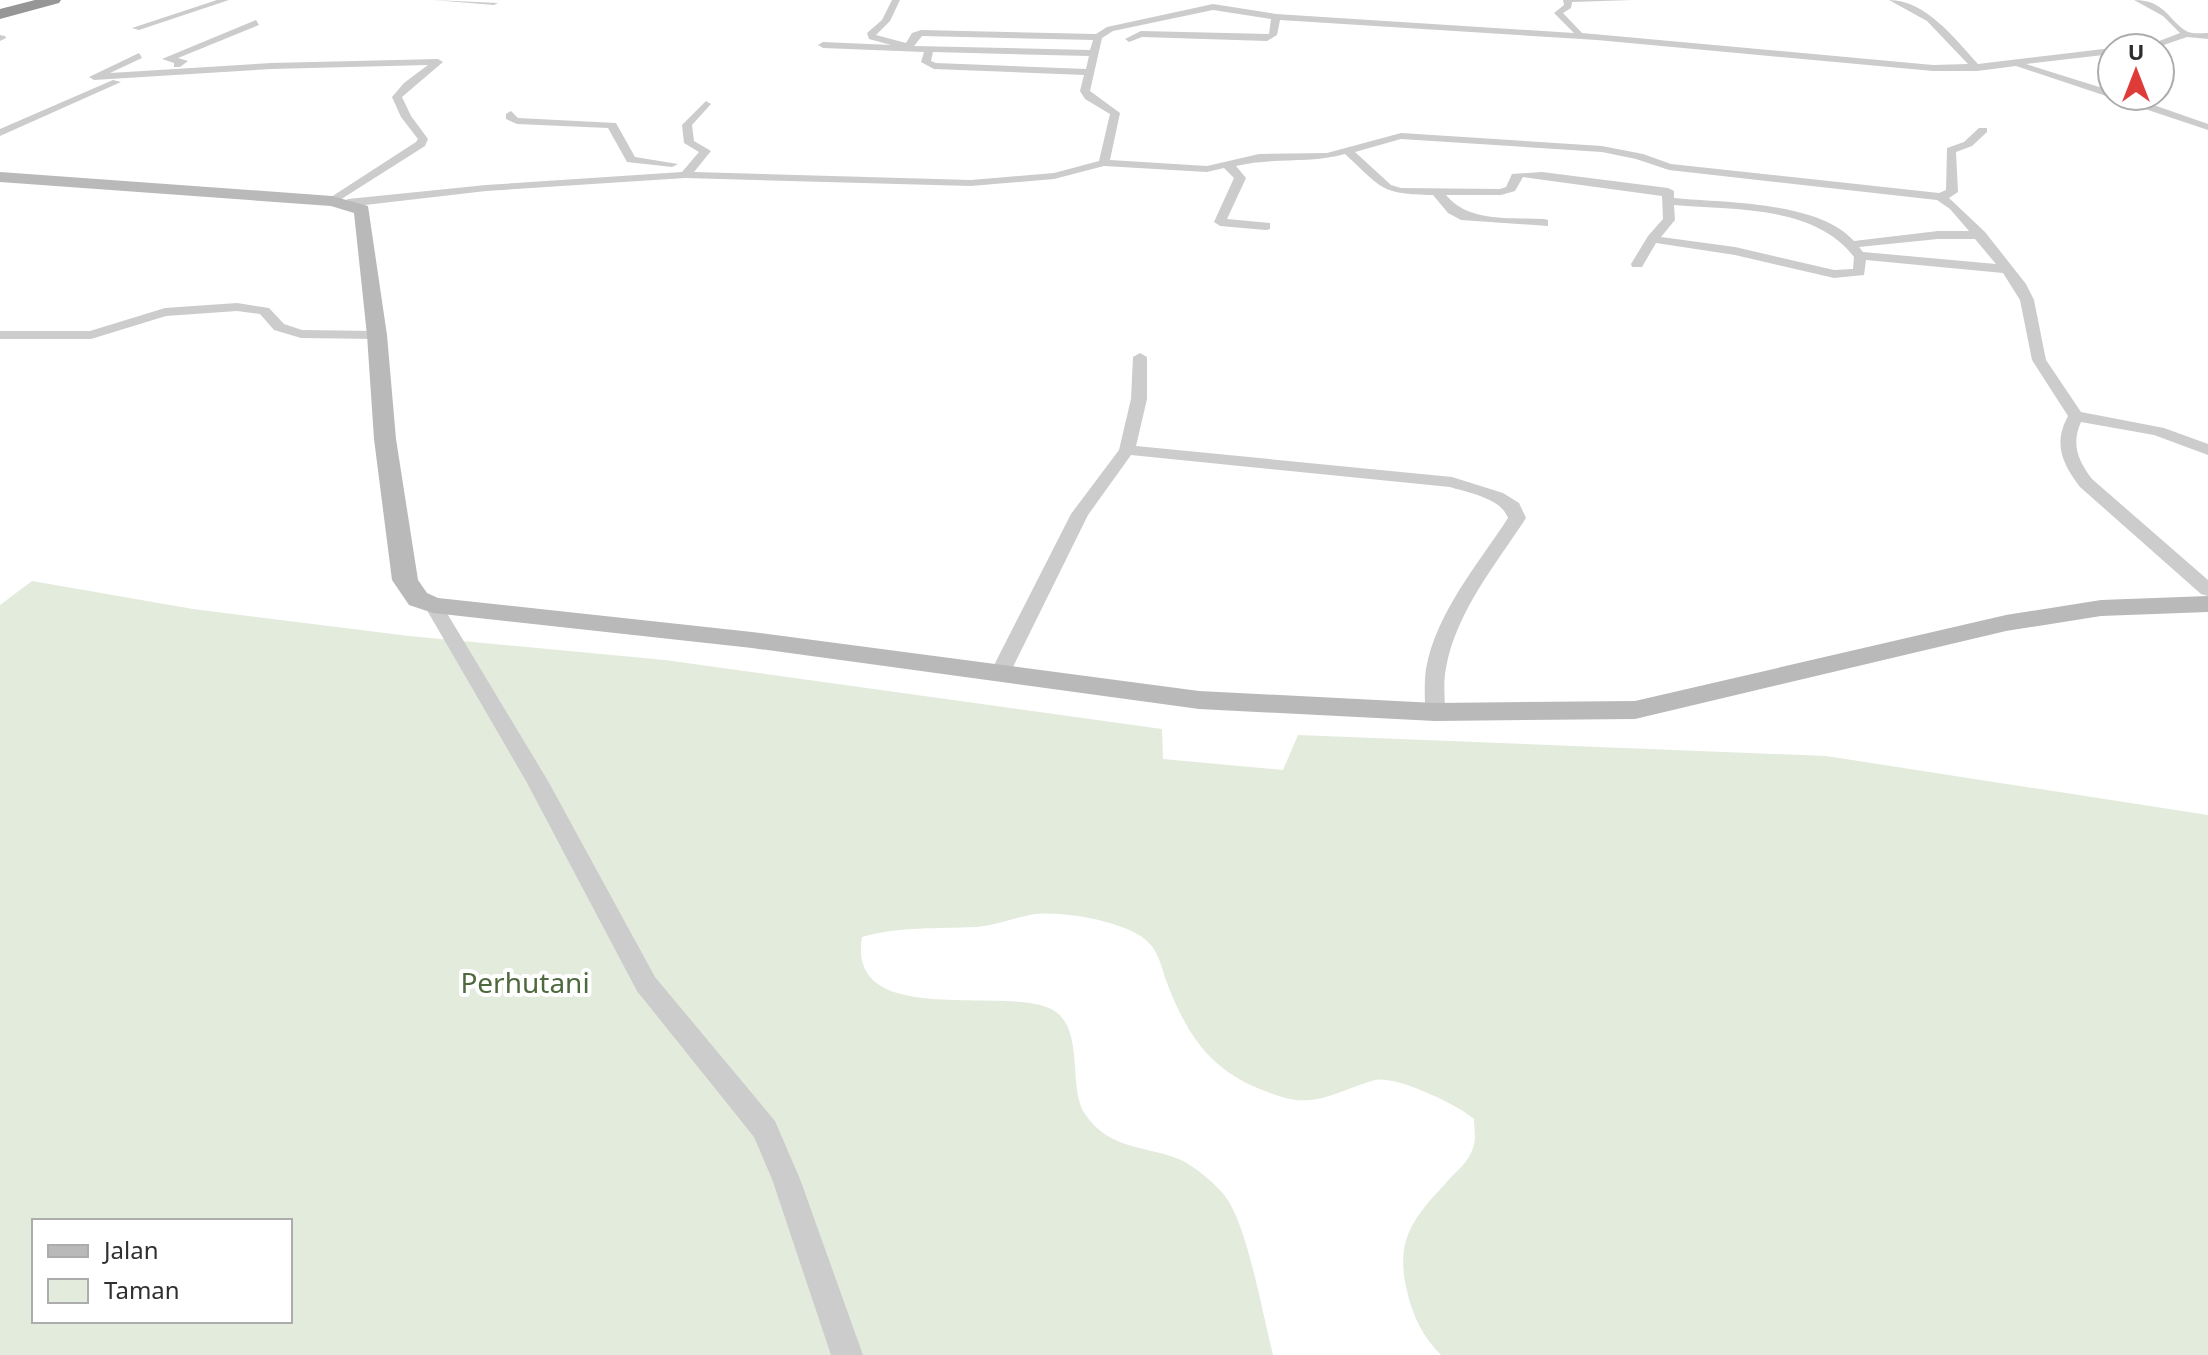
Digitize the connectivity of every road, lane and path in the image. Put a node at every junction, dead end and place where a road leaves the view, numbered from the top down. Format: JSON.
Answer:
{"nodes":[{"id":1,"x":53,"y":0,"type":"edge"},
{"id":2,"x":225,"y":0,"type":"edge"},
{"id":3,"x":437,"y":0,"type":"edge"},
{"id":4,"x":896,"y":0,"type":"edge"},
{"id":5,"x":1224,"y":0,"type":"edge"},
{"id":6,"x":1567,"y":0,"type":"edge"},
{"id":7,"x":1628,"y":0,"type":"edge"},
{"id":8,"x":1893,"y":0,"type":"edge"},
{"id":9,"x":2138,"y":0,"type":"edge"},
{"id":10,"x":494,"y":3,"type":"dead end"},
{"id":11,"x":1213,"y":7,"type":"junction"},
{"id":12,"x":0,"y":14,"type":"edge"},
{"id":13,"x":1276,"y":17,"type":"junction"},
{"id":14,"x":256,"y":23,"type":"dead end"},
{"id":15,"x":136,"y":28,"type":"dead end"},
{"id":16,"x":2186,"y":34,"type":"junction"},
{"id":17,"x":1578,"y":36,"type":"junction"},
{"id":18,"x":2208,"y":36,"type":"edge"},
{"id":19,"x":2176,"y":38,"type":"edge"},
{"id":20,"x":1098,"y":40,"type":"junction"},
{"id":21,"x":823,"y":45,"type":"dead end"},
{"id":22,"x":909,"y":47,"type":"junction"},
{"id":23,"x":929,"y":49,"type":"junction"},
{"id":24,"x":2096,"y":52,"type":"edge"},
{"id":25,"x":1094,"y":53,"type":"junction"},
{"id":26,"x":139,"y":56,"type":"dead end"},
{"id":27,"x":2017,"y":64,"type":"junction"},
{"id":28,"x":1977,"y":68,"type":"junction"},
{"id":29,"x":1090,"y":72,"type":"junction"},
{"id":30,"x":164,"y":73,"type":"junction"},
{"id":31,"x":131,"y":75,"type":"junction"},
{"id":32,"x":2096,"y":88,"type":"edge"},
{"id":33,"x":706,"y":104,"type":"dead end"},
{"id":34,"x":2164,"y":112,"type":"edge"},
{"id":35,"x":511,"y":114,"type":"dead end"},
{"id":36,"x":2208,"y":127,"type":"edge"},
{"id":37,"x":1983,"y":130,"type":"dead end"},
{"id":38,"x":0,"y":133,"type":"edge"},
{"id":39,"x":1349,"y":152,"type":"junction"},
{"id":40,"x":1104,"y":163,"type":"junction"},
{"id":41,"x":695,"y":165,"type":"junction"},
{"id":42,"x":1226,"y":165,"type":"junction"},
{"id":43,"x":1669,"y":167,"type":"junction"},
{"id":44,"x":685,"y":175,"type":"junction"},
{"id":45,"x":0,"y":177,"type":"edge"},
{"id":46,"x":1437,"y":192,"type":"junction"},
{"id":47,"x":1668,"y":197,"type":"junction"},
{"id":48,"x":1940,"y":197,"type":"junction"},
{"id":49,"x":340,"y":202,"type":"junction"},
{"id":50,"x":1544,"y":223,"type":"dead end"},
{"id":51,"x":1266,"y":226,"type":"dead end"},
{"id":52,"x":1981,"y":235,"type":"junction"},
{"id":53,"x":1652,"y":239,"type":"junction"},
{"id":54,"x":1857,"y":251,"type":"junction"},
{"id":55,"x":1637,"y":264,"type":"dead end"},
{"id":56,"x":2006,"y":269,"type":"junction"},
{"id":57,"x":0,"y":335,"type":"edge"},
{"id":58,"x":377,"y":335,"type":"junction"},
{"id":59,"x":1140,"y":357,"type":"dead end"},
{"id":60,"x":2076,"y":416,"type":"junction"},
{"id":61,"x":1127,"y":450,"type":"junction"},
{"id":62,"x":2208,"y":450,"type":"edge"},
{"id":63,"x":2208,"y":590,"type":"edge"},
{"id":64,"x":2208,"y":604,"type":"edge"},
{"id":65,"x":433,"y":605,"type":"junction"},
{"id":66,"x":1000,"y":673,"type":"junction"},
{"id":67,"x":1435,"y":712,"type":"junction"},
{"id":68,"x":847,"y":1355,"type":"edge"}],
"edges":[{"from":1,"to":12,"type":"highway"},
{"from":2,"to":15,"type":"street"},
{"from":3,"to":10,"type":"street"},
{"from":4,"to":22,"type":"street"},
{"from":5,"to":11,"type":"street"},
{"from":6,"to":7,"type":"street"},
{"from":6,"to":17,"type":"street"},
{"from":8,"to":28,"type":"street"},
{"from":9,"to":16,"type":"street"},
{"from":11,"to":13,"type":"street"},
{"from":11,"to":20,"type":"street"},
{"from":13,"to":17,"type":"street"},
{"from":13,"to":20,"type":"street"},
{"from":14,"to":30,"type":"street"},
{"from":16,"to":18,"type":"street"},
{"from":16,"to":19,"type":"street"},
{"from":17,"to":28,"type":"street"},
{"from":20,"to":22,"type":"street"},
{"from":20,"to":25,"type":"street"},
{"from":21,"to":22,"type":"street"},
{"from":22,"to":23,"type":"street"},
{"from":23,"to":25,"type":"street"},
{"from":23,"to":29,"type":"street"},
{"from":24,"to":27,"type":"street"},
{"from":25,"to":29,"type":"street"},
{"from":26,"to":31,"type":"street"},
{"from":27,"to":28,"type":"street"},
{"from":27,"to":32,"type":"street"},
{"from":29,"to":40,"type":"street"},
{"from":30,"to":31,"type":"street"},
{"from":30,"to":49,"type":"street"},
{"from":31,"to":38,"type":"street"},
{"from":33,"to":41,"type":"street"},
{"from":34,"to":36,"type":"street"},
{"from":35,"to":41,"type":"street"},
{"from":37,"to":48,"type":"street"},
{"from":39,"to":42,"type":"street"},
{"from":39,"to":43,"type":"street"},
{"from":39,"to":46,"type":"street"},
{"from":40,"to":42,"type":"street"},
{"from":40,"to":44,"type":"street"},
{"from":41,"to":44,"type":"street"},
{"from":42,"to":51,"type":"street"},
{"from":43,"to":47,"type":"street"},
{"from":43,"to":48,"type":"street"},
{"from":44,"to":49,"type":"street"},
{"from":45,"to":49,"type":"street"},
{"from":46,"to":47,"type":"street"},
{"from":46,"to":50,"type":"street"},
{"from":47,"to":53,"type":"street"},
{"from":47,"to":54,"type":"street"},
{"from":48,"to":52,"type":"street"},
{"from":49,"to":58,"type":"street"},
{"from":52,"to":54,"type":"street"},
{"from":52,"to":56,"type":"street"},
{"from":53,"to":54,"type":"street"},
{"from":53,"to":55,"type":"street"},
{"from":54,"to":56,"type":"street"},
{"from":56,"to":60,"type":"street"},
{"from":57,"to":58,"type":"street"},
{"from":58,"to":65,"type":"street"},
{"from":59,"to":61,"type":"street"},
{"from":60,"to":62,"type":"street"},
{"from":60,"to":63,"type":"street"},
{"from":61,"to":66,"type":"street"},
{"from":61,"to":67,"type":"street"},
{"from":64,"to":67,"type":"street"},
{"from":65,"to":66,"type":"street"},
{"from":65,"to":68,"type":"street"},
{"from":66,"to":67,"type":"street"}]}
